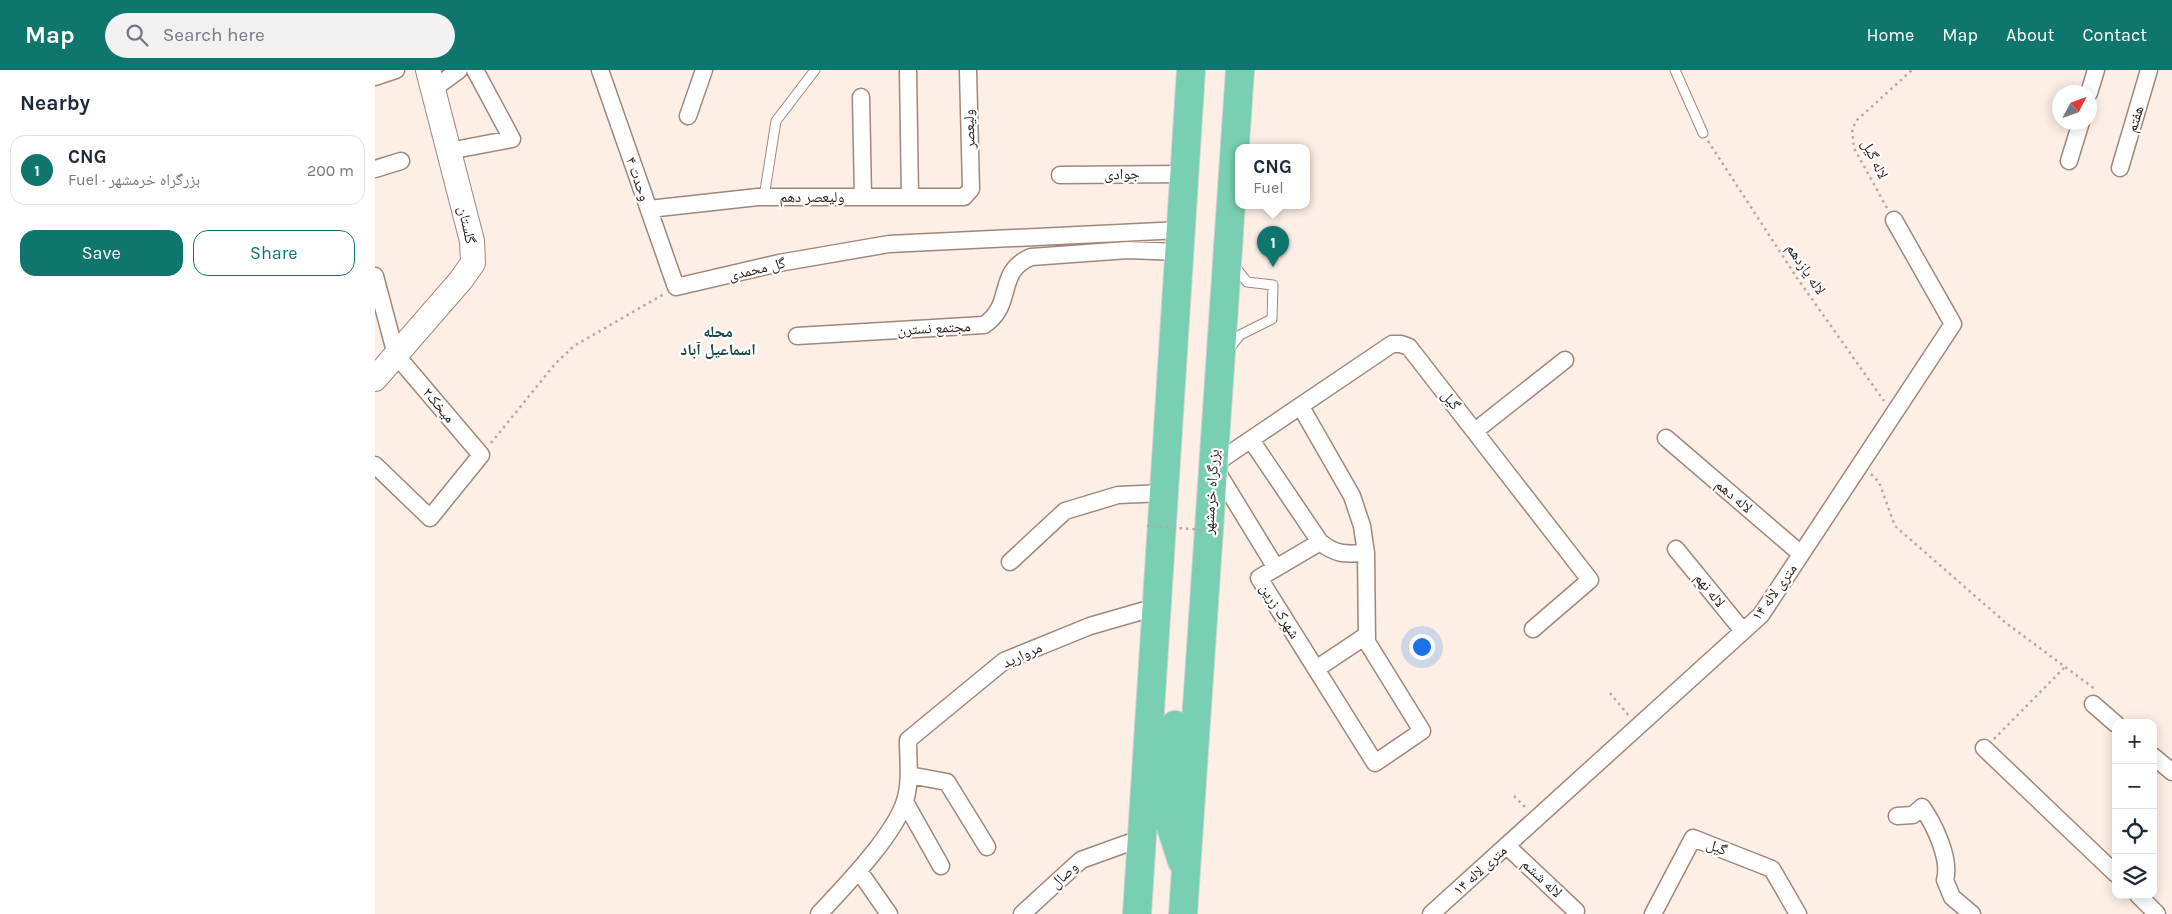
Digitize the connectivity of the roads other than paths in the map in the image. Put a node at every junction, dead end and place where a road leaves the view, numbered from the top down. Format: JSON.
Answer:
{"nodes":[{"id":1,"x":396,"y":70,"type":"edge"},
{"id":2,"x":459,"y":70,"type":"edge"},
{"id":3,"x":475,"y":70,"type":"edge"},
{"id":4,"x":600,"y":70,"type":"edge"},
{"id":5,"x":704,"y":70,"type":"edge"},
{"id":6,"x":815,"y":70,"type":"edge"},
{"id":7,"x":908,"y":70,"type":"edge"},
{"id":8,"x":968,"y":70,"type":"edge"},
{"id":9,"x":1191,"y":70,"type":"edge"},
{"id":10,"x":1240,"y":70,"type":"edge"},
{"id":11,"x":1675,"y":70,"type":"edge"},
{"id":12,"x":2096,"y":70,"type":"edge"},
{"id":13,"x":2149,"y":70,"type":"edge"},
{"id":14,"x":375,"y":77,"type":"edge"},
{"id":15,"x":431,"y":80,"type":"edge"},
{"id":16,"x":2091,"y":85,"type":"edge"},
{"id":17,"x":861,"y":97,"type":"dead end"},
{"id":18,"x":689,"y":116,"type":"dead end"},
{"id":19,"x":2079,"y":130,"type":"edge"},
{"id":20,"x":1703,"y":133,"type":"road end"},
{"id":21,"x":449,"y":151,"type":"junction"},
{"id":22,"x":2069,"y":161,"type":"dead end"},
{"id":23,"x":401,"y":162,"type":"dead end"},
{"id":24,"x":2120,"y":168,"type":"dead end"},
{"id":25,"x":375,"y":169,"type":"edge"},
{"id":26,"x":1185,"y":174,"type":"junction"},
{"id":27,"x":1060,"y":175,"type":"dead end"},
{"id":28,"x":971,"y":189,"type":"joint"},
{"id":29,"x":764,"y":197,"type":"junction"},
{"id":30,"x":863,"y":197,"type":"junction"},
{"id":31,"x":910,"y":197,"type":"junction"},
{"id":32,"x":649,"y":209,"type":"junction"},
{"id":33,"x":1894,"y":220,"type":"road end"},
{"id":34,"x":1180,"y":241,"type":"junction"},
{"id":35,"x":1227,"y":257,"type":"junction"},
{"id":36,"x":375,"y":276,"type":"edge"},
{"id":37,"x":676,"y":287,"type":"joint"},
{"id":38,"x":797,"y":336,"type":"dead end"},
{"id":39,"x":396,"y":355,"type":"junction"},
{"id":40,"x":1220,"y":359,"type":"junction"},
{"id":41,"x":1565,"y":360,"type":"dead end"},
{"id":42,"x":375,"y":379,"type":"edge"},
{"id":43,"x":1301,"y":407,"type":"junction"},
{"id":44,"x":1475,"y":431,"type":"junction"},
{"id":45,"x":1666,"y":438,"type":"dead end"},
{"id":46,"x":1251,"y":440,"type":"junction"},
{"id":47,"x":375,"y":465,"type":"edge"},
{"id":48,"x":1213,"y":465,"type":"junction"},
{"id":49,"x":1164,"y":493,"type":"junction"},
{"id":50,"x":1320,"y":542,"type":"junction"},
{"id":51,"x":1676,"y":549,"type":"dead end"},
{"id":52,"x":1366,"y":553,"type":"junction"},
{"id":53,"x":1801,"y":554,"type":"junction"},
{"id":54,"x":1010,"y":562,"type":"dead end"},
{"id":55,"x":1276,"y":568,"type":"junction"},
{"id":56,"x":1159,"y":576,"type":"junction"},
{"id":57,"x":1157,"y":607,"type":"junction"},
{"id":58,"x":1533,"y":629,"type":"dead end"},
{"id":59,"x":1743,"y":631,"type":"junction"},
{"id":60,"x":1367,"y":635,"type":"junction"},
{"id":61,"x":1316,"y":669,"type":"junction"},
{"id":62,"x":2093,"y":704,"type":"road end"},
{"id":63,"x":2112,"y":721,"type":"edge"},
{"id":64,"x":1172,"y":724,"type":"junction"},
{"id":65,"x":1984,"y":748,"type":"road end"},
{"id":66,"x":2157,"y":759,"type":"edge"},
{"id":67,"x":2172,"y":772,"type":"edge"},
{"id":68,"x":909,"y":775,"type":"junction"},
{"id":69,"x":905,"y":802,"type":"junction"},
{"id":70,"x":1897,"y":816,"type":"dead end"},
{"id":71,"x":1142,"y":838,"type":"junction"},
{"id":72,"x":1507,"y":846,"type":"junction"},
{"id":73,"x":987,"y":847,"type":"dead end"},
{"id":74,"x":941,"y":866,"type":"dead end"},
{"id":75,"x":2112,"y":870,"type":"edge"},
{"id":76,"x":859,"y":871,"type":"junction"},
{"id":77,"x":2142,"y":899,"type":"edge"},
{"id":78,"x":1439,"y":911,"type":"edge"},
{"id":79,"x":1576,"y":911,"type":"dead end"},
{"id":80,"x":819,"y":914,"type":"edge"},
{"id":81,"x":889,"y":914,"type":"edge"},
{"id":82,"x":1022,"y":914,"type":"edge"},
{"id":83,"x":1137,"y":914,"type":"edge"},
{"id":84,"x":1183,"y":914,"type":"edge"},
{"id":85,"x":1653,"y":914,"type":"edge"},
{"id":86,"x":1798,"y":914,"type":"edge"},
{"id":87,"x":1972,"y":914,"type":"edge"},
{"id":88,"x":2157,"y":914,"type":"edge"}],
"edges":[{"from":1,"to":14,"type":"street"},
{"from":2,"to":15,"type":"street"},
{"from":3,"to":21,"type":"street"},
{"from":4,"to":32,"type":"street","name":"وحدت ۴"},
{"from":5,"to":18,"type":"street"},
{"from":6,"to":29,"type":"lane"},
{"from":7,"to":31,"type":"street"},
{"from":8,"to":28,"type":"street","name":"ولیعصر"},
{"from":9,"to":26,"type":"highway","name":"بزرگراه خرمشهر"},
{"from":10,"to":35,"type":"highway","name":"بزرگراه خرمشهر"},
{"from":11,"to":20,"type":"lane"},
{"from":12,"to":16,"type":"street"},
{"from":13,"to":24,"type":"street","name":"هفتم"},
{"from":15,"to":21,"type":"main road","name":"گلستان"},
{"from":17,"to":30,"type":"street"},
{"from":19,"to":22,"type":"street"},
{"from":21,"to":39,"type":"main road","name":"گلستان"},
{"from":23,"to":25,"type":"street"},
{"from":26,"to":27,"type":"street","name":"جوادی"},
{"from":26,"to":34,"type":"highway","name":"بزرگراه خرمشهر"},
{"from":28,"to":31,"type":"street","name":"ولیعصر دهم"},
{"from":29,"to":30,"type":"street","name":"ولیعصر دهم"},
{"from":29,"to":32,"type":"street","name":"ولیعصر دهم"},
{"from":30,"to":31,"type":"street","name":"ولیعصر دهم"},
{"from":32,"to":37,"type":"street","name":"وحدت ۴"},
{"from":33,"to":53,"type":"street","name":"۱۴ متری لاله"},
{"from":34,"to":37,"type":"street","name":"گل محمدی"},
{"from":34,"to":38,"type":"street","name":"مجتمع نسترن"},
{"from":34,"to":49,"type":"highway","name":"بزرگراه خرمشهر"},
{"from":35,"to":40,"type":"highway","name":"بزرگراه خرمشهر"},
{"from":35,"to":40,"type":"lane"},
{"from":36,"to":39,"type":"street"},
{"from":39,"to":42,"type":"main road","name":"گلستان"},
{"from":39,"to":47,"type":"street","name":"میخک۲"},
{"from":40,"to":48,"type":"highway","name":"بزرگراه خرمشهر"},
{"from":41,"to":44,"type":"street"},
{"from":43,"to":44,"type":"street","name":"گیل"},
{"from":43,"to":46,"type":"street","name":"گیل"},
{"from":43,"to":52,"type":"street"},
{"from":44,"to":58,"type":"street","name":"گیل"},
{"from":45,"to":53,"type":"street","name":"لاله دهم"},
{"from":46,"to":48,"type":"street","name":"گیل"},
{"from":46,"to":50,"type":"street"},
{"from":48,"to":55,"type":"street","name":"شهرک زرین"},
{"from":48,"to":64,"type":"highway","name":"بزرگراه خرمشهر"},
{"from":49,"to":54,"type":"street"},
{"from":49,"to":56,"type":"highway","name":"بزرگراه خرمشهر"},
{"from":50,"to":52,"type":"street"},
{"from":50,"to":55,"type":"street"},
{"from":51,"to":59,"type":"street","name":"لاله نهم"},
{"from":52,"to":60,"type":"street"},
{"from":53,"to":59,"type":"street","name":"۱۴ متری لاله"},
{"from":55,"to":61,"type":"street","name":"شهرک زرین"},
{"from":56,"to":57,"type":"highway","name":"بزرگراه خرمشهر"},
{"from":56,"to":64,"type":"highway"},
{"from":57,"to":64,"type":"highway","name":"بزرگراه خرمشهر"},
{"from":57,"to":68,"type":"street","name":"مروارید"},
{"from":59,"to":72,"type":"street","name":"۱۴ متری لاله"},
{"from":60,"to":61,"type":"street"},
{"from":60,"to":61,"type":"street","name":"شهرک زرین"},
{"from":62,"to":63,"type":"street"},
{"from":64,"to":71,"type":"highway","name":"بزرگراه خرمشهر"},
{"from":64,"to":84,"type":"highway","name":"بزرگراه خرمشهر"},
{"from":65,"to":75,"type":"street"},
{"from":66,"to":67,"type":"street"},
{"from":68,"to":69,"type":"street"},
{"from":68,"to":73,"type":"street"},
{"from":69,"to":74,"type":"street"},
{"from":69,"to":76,"type":"street"},
{"from":70,"to":87,"type":"street"},
{"from":71,"to":82,"type":"street","name":"وصال"},
{"from":71,"to":83,"type":"highway","name":"بزرگراه خرمشهر"},
{"from":72,"to":78,"type":"street","name":"۱۴ متری لاله"},
{"from":72,"to":79,"type":"street","name":"لاله ششم"},
{"from":76,"to":80,"type":"street"},
{"from":76,"to":81,"type":"street"},
{"from":77,"to":88,"type":"street"},
{"from":85,"to":86,"type":"street","name":"گیل"}]}
